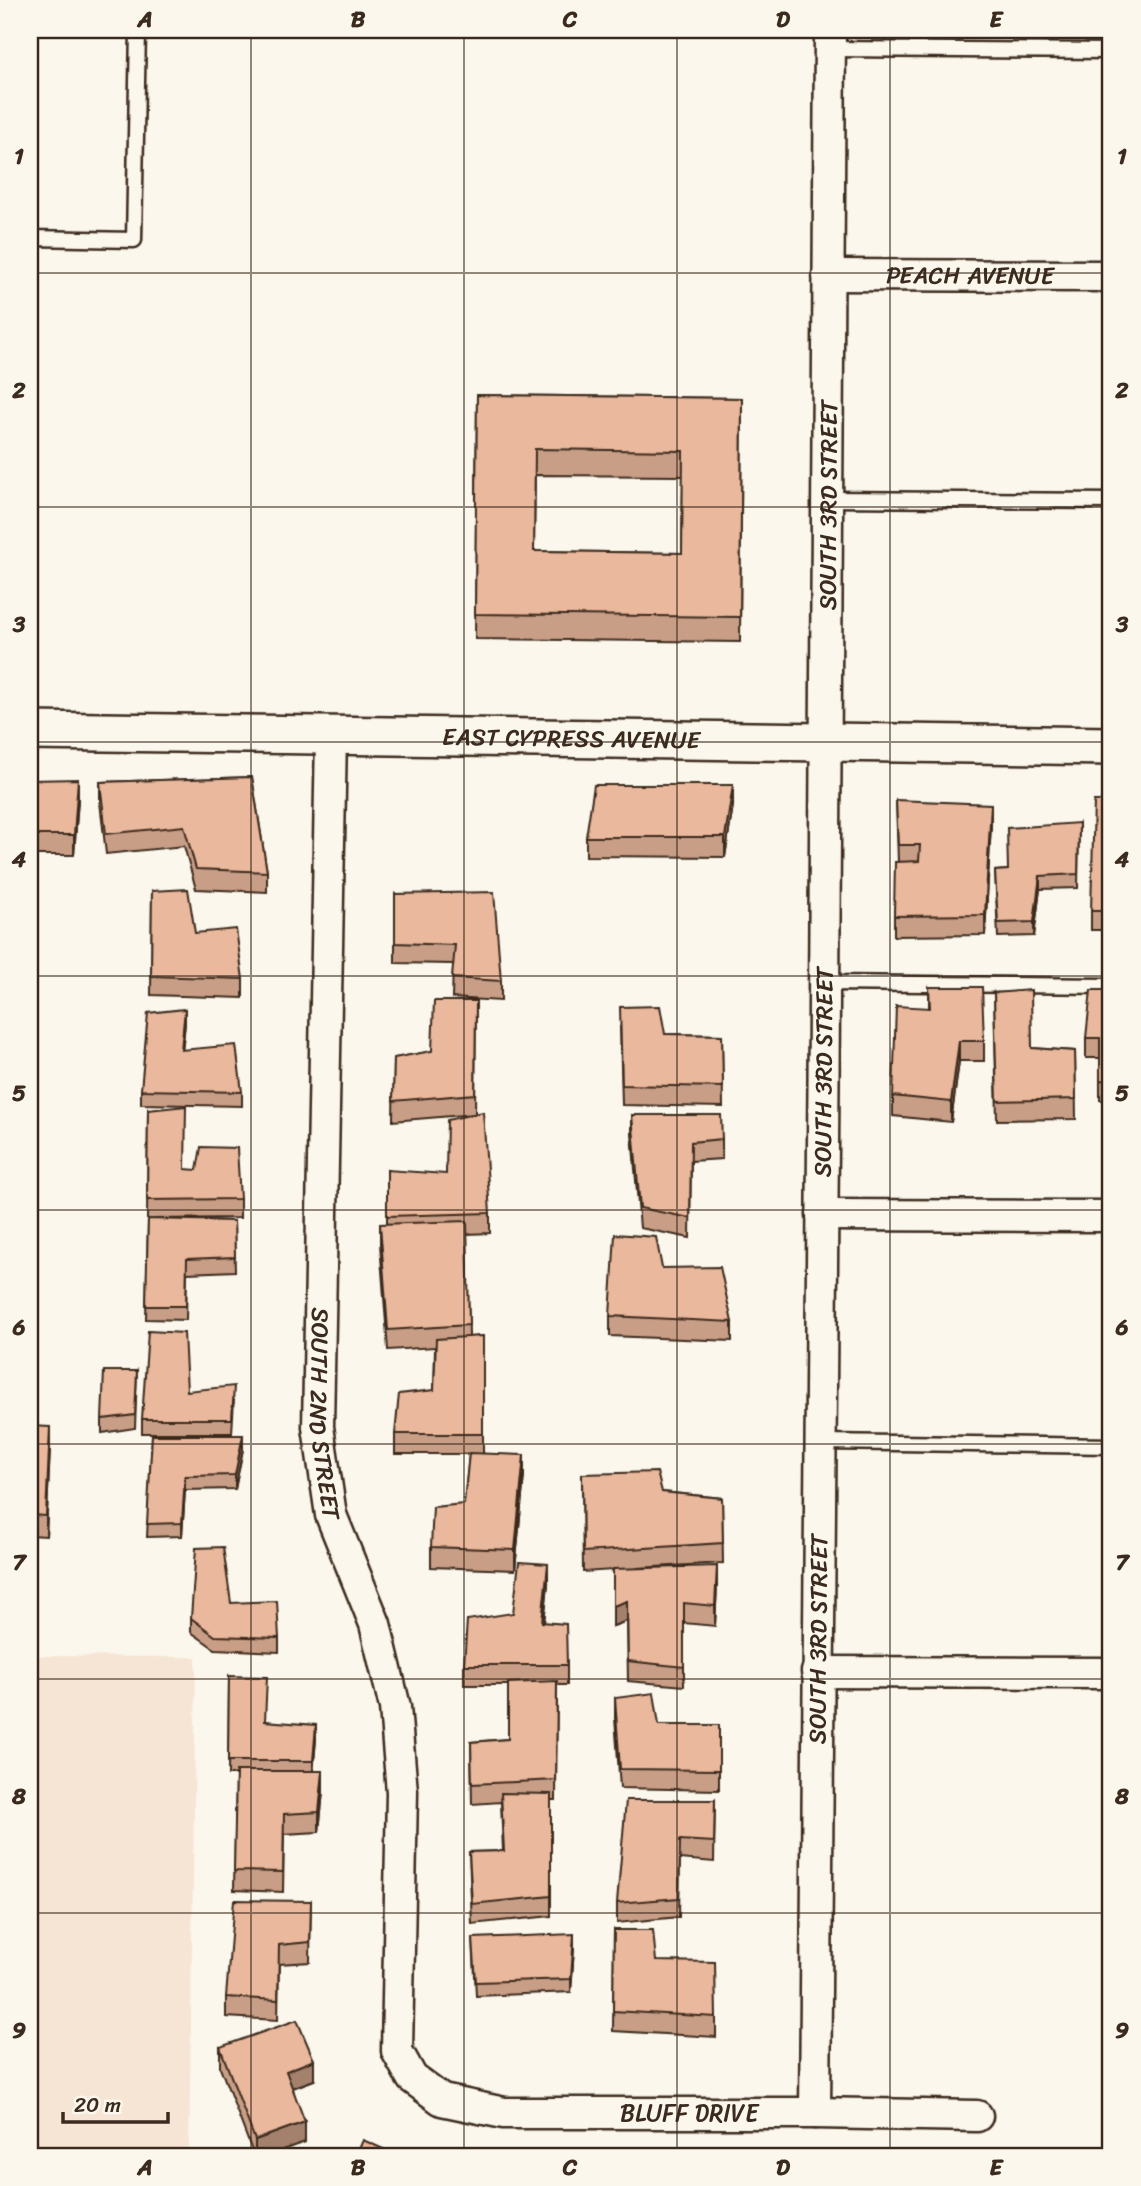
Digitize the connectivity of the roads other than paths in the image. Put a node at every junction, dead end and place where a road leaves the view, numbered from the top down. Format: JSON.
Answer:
{"nodes":[{"id":1,"x":138,"y":30,"type":"edge"},
{"id":2,"x":830,"y":40,"type":"edge"},
{"id":3,"x":1111,"y":51,"type":"edge"},
{"id":4,"x":30,"y":238,"type":"edge"},
{"id":5,"x":828,"y":275,"type":"junction"},
{"id":6,"x":1111,"y":276,"type":"edge"},
{"id":7,"x":828,"y":499,"type":"junction"},
{"id":8,"x":1111,"y":501,"type":"edge"},
{"id":9,"x":30,"y":732,"type":"edge"},
{"id":10,"x":331,"y":735,"type":"junction"},
{"id":11,"x":825,"y":743,"type":"junction"},
{"id":12,"x":1111,"y":747,"type":"edge"},
{"id":13,"x":824,"y":983,"type":"junction"},
{"id":14,"x":1111,"y":986,"type":"edge"},
{"id":15,"x":822,"y":1215,"type":"junction"},
{"id":16,"x":1111,"y":1216,"type":"edge"},
{"id":17,"x":821,"y":1442,"type":"junction"},
{"id":18,"x":1111,"y":1446,"type":"edge"},
{"id":19,"x":817,"y":1672,"type":"junction"},
{"id":20,"x":1111,"y":1673,"type":"edge"},
{"id":21,"x":412,"y":2078,"type":"joint"},
{"id":22,"x":815,"y":2113,"type":"junction"},
{"id":23,"x":977,"y":2116,"type":"dead end"}],
"edges":[{"from":1,"to":4,"type":"lane"},
{"from":2,"to":3,"type":"lane"},
{"from":2,"to":5,"type":"street","name":"SOUTH 3RD STREET"},
{"from":5,"to":6,"type":"street","name":"PEACH AVENUE"},
{"from":5,"to":7,"type":"street","name":"SOUTH 3RD STREET"},
{"from":7,"to":8,"type":"lane"},
{"from":7,"to":11,"type":"street","name":"SOUTH 3RD STREET"},
{"from":9,"to":10,"type":"street","name":"EAST CYPRESS AVENUE"},
{"from":10,"to":11,"type":"street","name":"EAST CYPRESS AVENUE"},
{"from":10,"to":21,"type":"street","name":"SOUTH 2ND STREET"},
{"from":11,"to":12,"type":"street","name":"EAST CYPRESS AVENUE"},
{"from":11,"to":13,"type":"street","name":"SOUTH 3RD STREET"},
{"from":13,"to":14,"type":"lane"},
{"from":13,"to":15,"type":"street","name":"SOUTH 3RD STREET"},
{"from":15,"to":16,"type":"street"},
{"from":15,"to":17,"type":"street","name":"SOUTH 3RD STREET"},
{"from":17,"to":18,"type":"lane"},
{"from":17,"to":19,"type":"street","name":"SOUTH 3RD STREET"},
{"from":19,"to":20,"type":"street"},
{"from":19,"to":22,"type":"street","name":"SOUTH 3RD STREET"},
{"from":21,"to":22,"type":"street","name":"BLUFF DRIVE"},
{"from":22,"to":23,"type":"street","name":"BLUFF DRIVE"}]}
